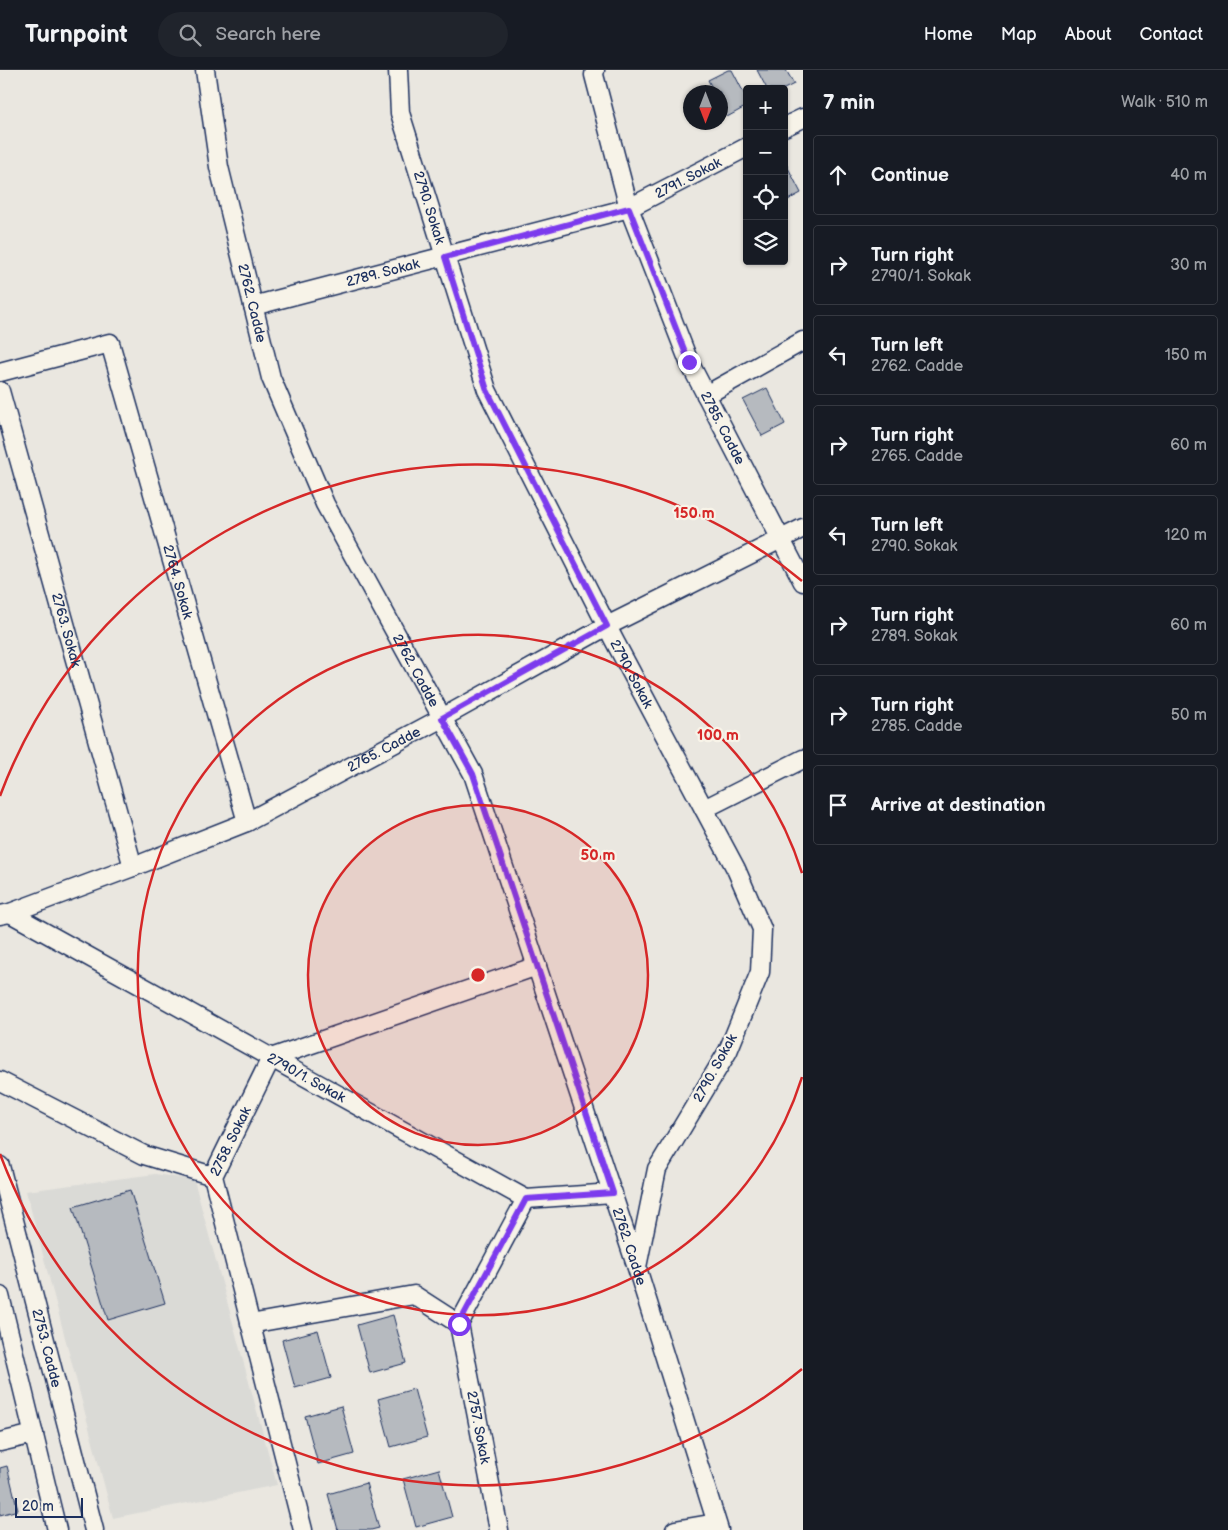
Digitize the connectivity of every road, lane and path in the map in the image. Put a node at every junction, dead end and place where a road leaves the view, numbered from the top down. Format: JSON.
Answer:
{"nodes":[{"id":1,"x":205,"y":70,"type":"edge"},
{"id":2,"x":398,"y":70,"type":"edge"},
{"id":3,"x":595,"y":70,"type":"edge"},
{"id":4,"x":803,"y":118,"type":"edge"},
{"id":5,"x":788,"y":125,"type":"edge"},
{"id":6,"x":743,"y":149,"type":"edge"},
{"id":7,"x":629,"y":208,"type":"junction"},
{"id":8,"x":445,"y":257,"type":"junction"},
{"id":9,"x":253,"y":306,"type":"junction"},
{"id":10,"x":803,"y":341,"type":"edge"},
{"id":11,"x":0,"y":372,"type":"edge"},
{"id":12,"x":0,"y":390,"type":"edge"},
{"id":13,"x":706,"y":395,"type":"junction"},
{"id":14,"x":803,"y":528,"type":"edge"},
{"id":15,"x":780,"y":538,"type":"junction"},
{"id":16,"x":803,"y":582,"type":"edge"},
{"id":17,"x":607,"y":626,"type":"junction"},
{"id":18,"x":442,"y":718,"type":"junction"},
{"id":19,"x":803,"y":759,"type":"edge"},
{"id":20,"x":704,"y":809,"type":"junction"},
{"id":21,"x":247,"y":822,"type":"junction"},
{"id":22,"x":133,"y":867,"type":"junction"},
{"id":23,"x":5,"y":914,"type":"edge"},
{"id":24,"x":537,"y":966,"type":"junction"},
{"id":25,"x":271,"y":1058,"type":"junction"},
{"id":26,"x":0,"y":1081,"type":"edge"},
{"id":27,"x":0,"y":1166,"type":"edge"},
{"id":28,"x":213,"y":1176,"type":"junction"},
{"id":29,"x":613,"y":1193,"type":"junction"},
{"id":30,"x":526,"y":1199,"type":"junction"},
{"id":31,"x":637,"y":1268,"type":"junction"},
{"id":32,"x":0,"y":1296,"type":"edge"},
{"id":33,"x":250,"y":1324,"type":"junction"},
{"id":34,"x":459,"y":1324,"type":"junction"},
{"id":35,"x":34,"y":1434,"type":"junction"},
{"id":36,"x":0,"y":1442,"type":"edge"},
{"id":37,"x":717,"y":1526,"type":"edge"},
{"id":38,"x":57,"y":1530,"type":"edge"},
{"id":39,"x":94,"y":1530,"type":"edge"},
{"id":40,"x":303,"y":1530,"type":"edge"},
{"id":41,"x":499,"y":1530,"type":"edge"},
{"id":42,"x":675,"y":1530,"type":"edge"}],
"edges":[{"from":1,"to":9,"type":"street","name":"2762. Cadde"},
{"from":2,"to":8,"type":"street","name":"2790. Sokak"},
{"from":3,"to":7,"type":"street","name":"2785. Cadde"},
{"from":4,"to":5,"type":"street"},
{"from":6,"to":7,"type":"street","name":"2791. Sokak"},
{"from":7,"to":8,"type":"street","name":"2789. Sokak"},
{"from":7,"to":13,"type":"street","name":"2785. Cadde"},
{"from":8,"to":9,"type":"street","name":"2789. Sokak"},
{"from":8,"to":17,"type":"street","name":"2790. Sokak"},
{"from":9,"to":18,"type":"street","name":"2762. Cadde"},
{"from":10,"to":13,"type":"street"},
{"from":11,"to":21,"type":"street","name":"2764. Sokak"},
{"from":12,"to":22,"type":"street","name":"2763. Sokak"},
{"from":13,"to":15,"type":"street","name":"2785. Cadde"},
{"from":14,"to":15,"type":"street","name":"2765. Cadde"},
{"from":15,"to":16,"type":"street","name":"2785. Cadde"},
{"from":15,"to":17,"type":"street","name":"2765. Cadde"},
{"from":17,"to":18,"type":"street","name":"2765. Cadde"},
{"from":17,"to":20,"type":"street","name":"2790. Sokak"},
{"from":18,"to":21,"type":"street","name":"2765. Cadde"},
{"from":18,"to":24,"type":"street","name":"2762. Cadde"},
{"from":19,"to":20,"type":"street"},
{"from":20,"to":31,"type":"street","name":"2790. Sokak"},
{"from":21,"to":22,"type":"street","name":"2765. Cadde"},
{"from":22,"to":23,"type":"street","name":"2765. Cadde"},
{"from":23,"to":25,"type":"street","name":"2790/1. Sokak"},
{"from":24,"to":25,"type":"street"},
{"from":24,"to":29,"type":"street","name":"2762. Cadde"},
{"from":25,"to":28,"type":"street","name":"2758. Sokak"},
{"from":25,"to":30,"type":"street","name":"2790/1. Sokak"},
{"from":26,"to":28,"type":"street"},
{"from":27,"to":39,"type":"street","name":"2753. Cadde"},
{"from":28,"to":33,"type":"street","name":"2758. Sokak"},
{"from":29,"to":30,"type":"street"},
{"from":29,"to":31,"type":"street","name":"2762. Cadde"},
{"from":30,"to":34,"type":"street"},
{"from":31,"to":37,"type":"street","name":"2762. Cadde"},
{"from":32,"to":35,"type":"street"},
{"from":33,"to":34,"type":"street"},
{"from":33,"to":40,"type":"street","name":"2758. Sokak"},
{"from":34,"to":41,"type":"street","name":"2757. Sokak"},
{"from":35,"to":36,"type":"street"},
{"from":35,"to":38,"type":"street"},
{"from":37,"to":42,"type":"street"}]}
